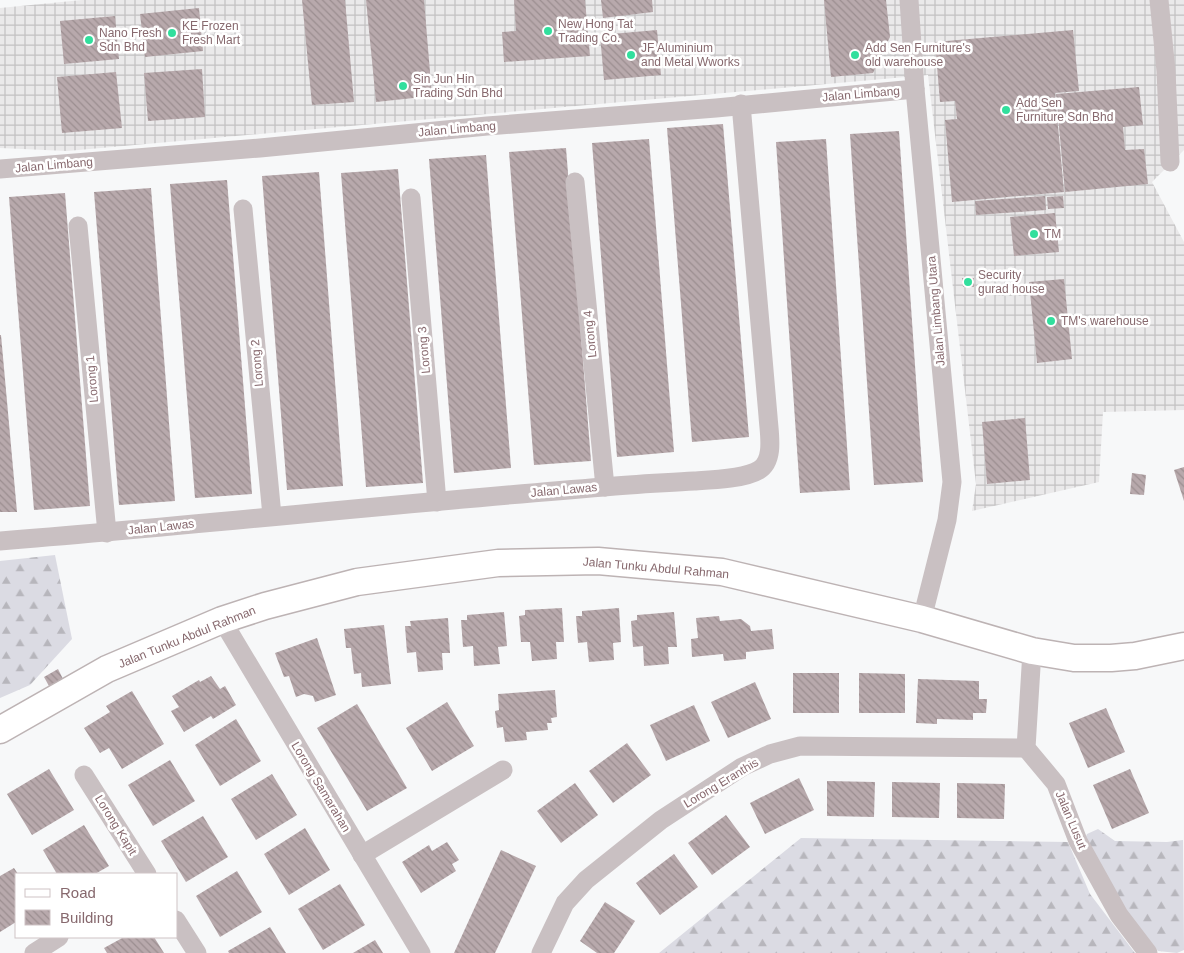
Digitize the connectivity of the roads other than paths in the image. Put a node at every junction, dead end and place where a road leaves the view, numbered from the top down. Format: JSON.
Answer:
{"nodes":[{"id":1,"x":909,"y":0,"type":"edge"},
{"id":2,"x":1159,"y":0,"type":"edge"},
{"id":3,"x":915,"y":89,"type":"junction"},
{"id":4,"x":741,"y":104,"type":"junction"},
{"id":5,"x":1170,"y":162,"type":"dead end"},
{"id":6,"x":0,"y":169,"type":"edge"},
{"id":7,"x":575,"y":182,"type":"dead end"},
{"id":8,"x":411,"y":198,"type":"dead end"},
{"id":9,"x":243,"y":209,"type":"dead end"},
{"id":10,"x":78,"y":226,"type":"dead end"},
{"id":11,"x":605,"y":486,"type":"junction"},
{"id":12,"x":437,"y":502,"type":"junction"},
{"id":13,"x":272,"y":516,"type":"junction"},
{"id":14,"x":106,"y":532,"type":"junction"},
{"id":15,"x":0,"y":541,"type":"edge"},
{"id":16,"x":922,"y":618,"type":"junction"},
{"id":17,"x":222,"y":620,"type":"junction"},
{"id":18,"x":1184,"y":646,"type":"edge"},
{"id":19,"x":1032,"y":651,"type":"junction"},
{"id":20,"x":0,"y":730,"type":"edge"},
{"id":21,"x":1026,"y":748,"type":"junction"},
{"id":22,"x":503,"y":770,"type":"dead end"},
{"id":23,"x":84,"y":775,"type":"dead end"},
{"id":24,"x":362,"y":855,"type":"junction"},
{"id":25,"x":146,"y":873,"type":"edge"},
{"id":26,"x":178,"y":923,"type":"edge"},
{"id":27,"x":57,"y":938,"type":"edge"},
{"id":28,"x":34,"y":953,"type":"edge"},
{"id":29,"x":197,"y":953,"type":"edge"},
{"id":30,"x":421,"y":953,"type":"edge"},
{"id":31,"x":541,"y":953,"type":"edge"},
{"id":32,"x":1148,"y":953,"type":"edge"}],
"edges":[{"from":1,"to":3,"type":"street","name":"Jalan Limbang Utara"},
{"from":2,"to":5,"type":"street"},
{"from":3,"to":4,"type":"street","name":"Jalan Limbang"},
{"from":3,"to":16,"type":"street","name":"Jalan Limbang Utara"},
{"from":4,"to":6,"type":"street","name":"Jalan Limbang"},
{"from":4,"to":11,"type":"street","name":"Jalan Lawas"},
{"from":7,"to":11,"type":"street","name":"Lorong 4"},
{"from":8,"to":12,"type":"street","name":"Lorong 3"},
{"from":9,"to":13,"type":"street","name":"Lorong 2"},
{"from":10,"to":14,"type":"street","name":"Lorong 1"},
{"from":11,"to":12,"type":"street","name":"Jalan Lawas"},
{"from":12,"to":13,"type":"street","name":"Jalan Lawas"},
{"from":13,"to":14,"type":"street","name":"Jalan Lawas"},
{"from":14,"to":15,"type":"street","name":"Jalan Lawas"},
{"from":16,"to":17,"type":"street","name":"Jalan Tunku Abdul Rahman"},
{"from":16,"to":19,"type":"street","name":"Jalan Tunku Abdul Rahman"},
{"from":17,"to":20,"type":"street","name":"Jalan Tunku Abdul Rahman"},
{"from":17,"to":24,"type":"street","name":"Lorong Samarahan"},
{"from":18,"to":19,"type":"street","name":"Jalan Tunku Abdul Rahman"},
{"from":19,"to":21,"type":"street"},
{"from":21,"to":31,"type":"street","name":"Lorong Eranthis"},
{"from":21,"to":32,"type":"street","name":"Jalan Lusut"},
{"from":22,"to":24,"type":"street"},
{"from":23,"to":25,"type":"street","name":"Lorong Kapit"},
{"from":24,"to":30,"type":"street","name":"Lorong Samarahan"},
{"from":26,"to":29,"type":"street"},
{"from":27,"to":28,"type":"street"}]}
